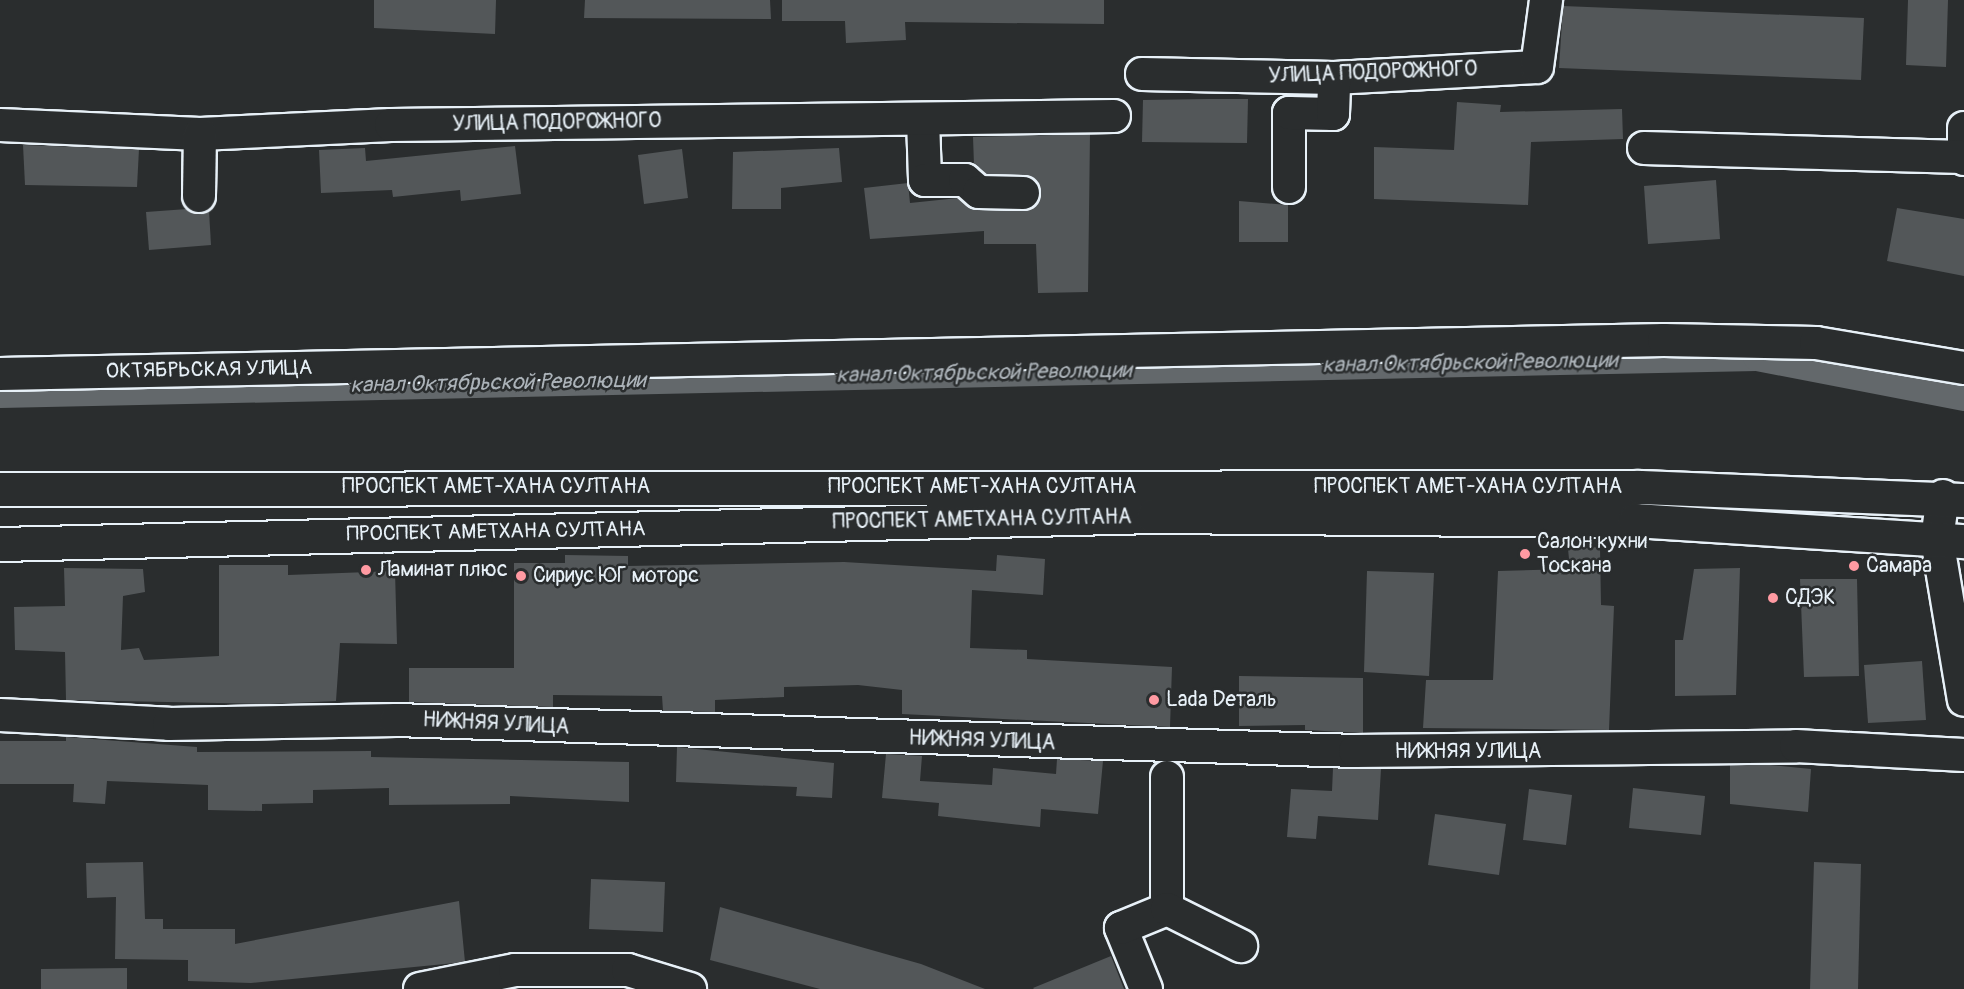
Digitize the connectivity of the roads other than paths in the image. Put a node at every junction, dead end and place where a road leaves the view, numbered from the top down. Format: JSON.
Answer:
{"nodes":[{"id":1,"x":1546,"y":0,"type":"edge"},
{"id":2,"x":1142,"y":74,"type":"dead end"},
{"id":3,"x":1334,"y":78,"type":"junction"},
{"id":4,"x":1114,"y":116,"type":"dead end"},
{"id":5,"x":922,"y":119,"type":"junction"},
{"id":6,"x":0,"y":125,"type":"edge"},
{"id":7,"x":200,"y":134,"type":"junction"},
{"id":8,"x":1644,"y":148,"type":"dead end"},
{"id":9,"x":1964,"y":148,"type":"edge"},
{"id":10,"x":1289,"y":187,"type":"dead end"},
{"id":11,"x":1023,"y":193,"type":"dead end"},
{"id":12,"x":199,"y":196,"type":"dead end"},
{"id":13,"x":1964,"y":368,"type":"edge"},
{"id":14,"x":0,"y":374,"type":"edge"},
{"id":15,"x":0,"y":489,"type":"edge"},
{"id":16,"x":1953,"y":498,"type":"edge"},
{"id":17,"x":1950,"y":540,"type":"edge"},
{"id":18,"x":0,"y":544,"type":"edge"},
{"id":19,"x":1964,"y":700,"type":"edge"},
{"id":20,"x":0,"y":715,"type":"edge"},
{"id":21,"x":1964,"y":755,"type":"edge"},
{"id":22,"x":1167,"y":777,"type":"dead end"},
{"id":23,"x":1167,"y":909,"type":"junction"},
{"id":24,"x":1241,"y":946,"type":"dead end"},
{"id":25,"x":420,"y":989,"type":"edge"},
{"id":26,"x":690,"y":989,"type":"edge"},
{"id":27,"x":1146,"y":989,"type":"edge"}],
"edges":[{"from":1,"to":3,"type":"street","name":"УЛИЦА ПОДОРОЖНОГО"},
{"from":2,"to":3,"type":"street","name":"УЛИЦА ПОДОРОЖНОГО"},
{"from":3,"to":10,"type":"street"},
{"from":4,"to":5,"type":"street","name":"УЛИЦА ПОДОРОЖНОГО"},
{"from":5,"to":7,"type":"street","name":"УЛИЦА ПОДОРОЖНОГО"},
{"from":5,"to":11,"type":"street"},
{"from":6,"to":7,"type":"street","name":"УЛИЦА ПОДОРОЖНОГО"},
{"from":7,"to":12,"type":"street"},
{"from":8,"to":9,"type":"street"},
{"from":13,"to":14,"type":"street","name":"ОКТЯБРЬСКАЯ УЛИЦА"},
{"from":15,"to":16,"type":"main road","name":"ПРОСПЕКТ АМЕТ-ХАНА СУЛТАНА"},
{"from":16,"to":17,"type":"street"},
{"from":17,"to":18,"type":"main road","name":"ПРОСПЕКТ АМЕТХАНА СУЛТАНА"},
{"from":17,"to":19,"type":"street"},
{"from":20,"to":21,"type":"street","name":"НИЖНЯЯ УЛИЦА"},
{"from":22,"to":23,"type":"street"},
{"from":23,"to":24,"type":"street"},
{"from":23,"to":27,"type":"street"},
{"from":25,"to":26,"type":"street"}]}
